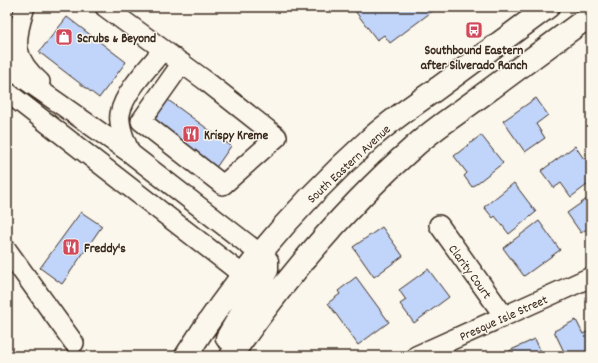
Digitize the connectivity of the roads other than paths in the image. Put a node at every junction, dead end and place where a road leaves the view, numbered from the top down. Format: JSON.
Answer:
{"nodes":[{"id":1,"x":105,"y":7,"type":"edge"},
{"id":2,"x":548,"y":7,"type":"edge"},
{"id":3,"x":26,"y":8,"type":"edge"},
{"id":4,"x":591,"y":14,"type":"edge"},
{"id":5,"x":7,"y":23,"type":"edge"},
{"id":6,"x":163,"y":50,"type":"junction"},
{"id":7,"x":182,"y":64,"type":"junction"},
{"id":8,"x":7,"y":67,"type":"edge"},
{"id":9,"x":8,"y":92,"type":"edge"},
{"id":10,"x":90,"y":125,"type":"junction"},
{"id":11,"x":130,"y":154,"type":"junction"},
{"id":12,"x":439,"y":225,"type":"dead end"},
{"id":13,"x":7,"y":250,"type":"edge"},
{"id":14,"x":259,"y":253,"type":"junction"},
{"id":15,"x":243,"y":275,"type":"junction"},
{"id":16,"x":591,"y":277,"type":"edge"},
{"id":17,"x":504,"y":316,"type":"junction"},
{"id":18,"x":74,"y":343,"type":"dead end"},
{"id":19,"x":186,"y":356,"type":"edge"},
{"id":20,"x":216,"y":356,"type":"edge"},
{"id":21,"x":231,"y":356,"type":"edge"},
{"id":22,"x":416,"y":356,"type":"edge"}],
"edges":[{"from":1,"to":6,"type":"street"},
{"from":2,"to":14,"type":"main road","name":"South Eastern Avenue"},
{"from":3,"to":5,"type":"street"},
{"from":3,"to":10,"type":"street"},
{"from":4,"to":21,"type":"main road"},
{"from":6,"to":7,"type":"street"},
{"from":6,"to":11,"type":"street"},
{"from":7,"to":7,"type":"street"},
{"from":8,"to":10,"type":"street"},
{"from":9,"to":15,"type":"street"},
{"from":10,"to":11,"type":"street"},
{"from":11,"to":14,"type":"street"},
{"from":12,"to":17,"type":"street","name":"Clarity Court"},
{"from":13,"to":18,"type":"street"},
{"from":14,"to":15,"type":"main road","name":"South Eastern Avenue"},
{"from":14,"to":20,"type":"main road"},
{"from":15,"to":19,"type":"main road","name":"South Eastern Avenue"},
{"from":16,"to":17,"type":"street","name":"Presque Isle Street"},
{"from":17,"to":22,"type":"street","name":"Presque Isle Street"}]}
